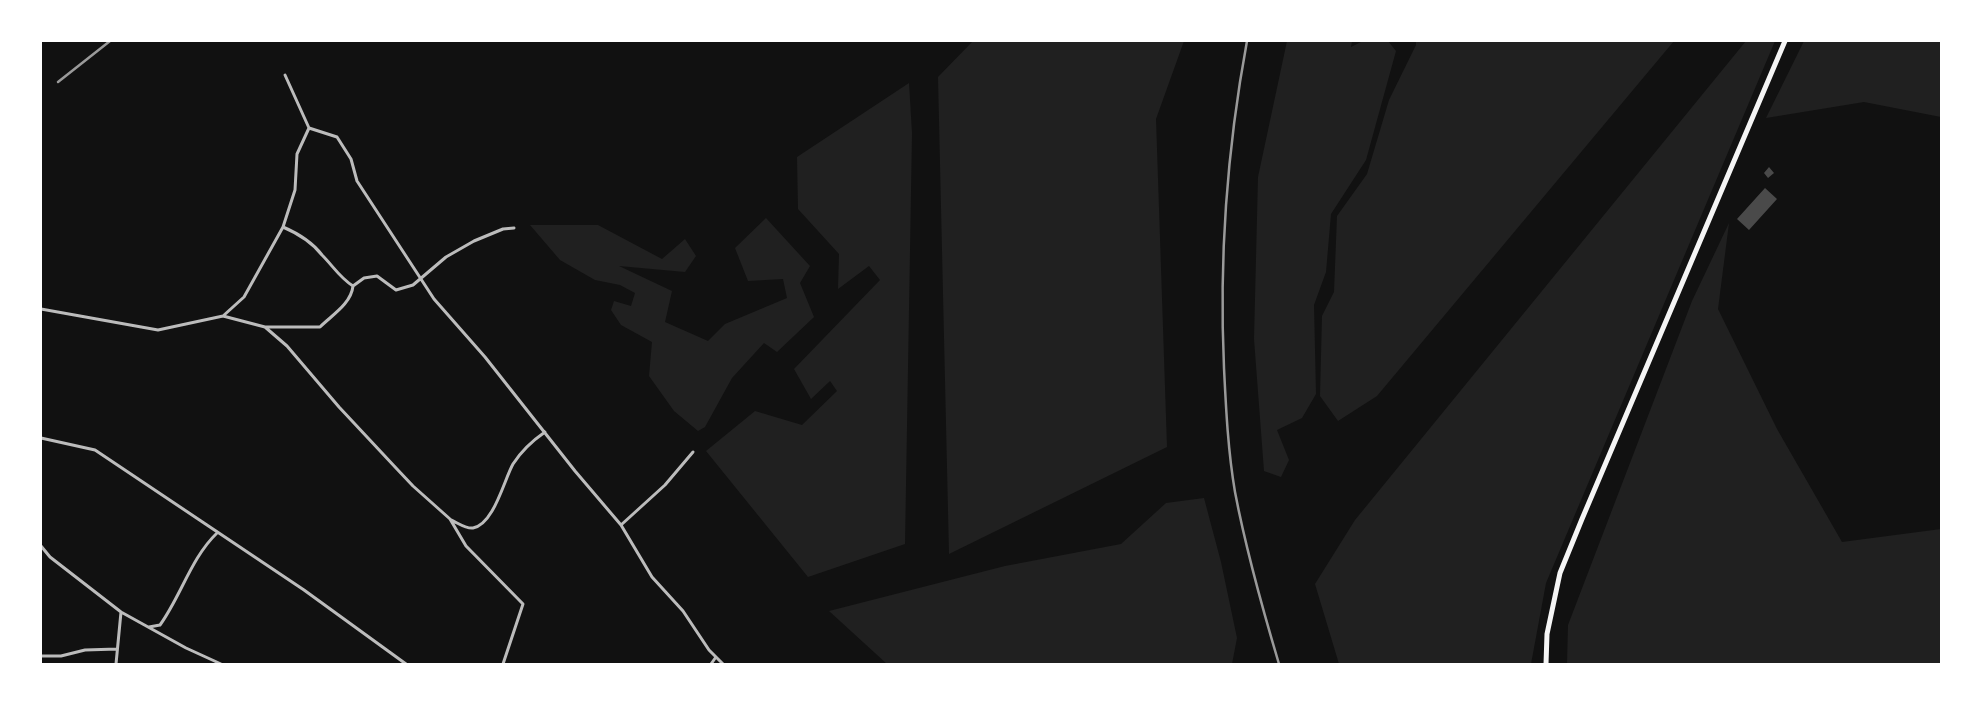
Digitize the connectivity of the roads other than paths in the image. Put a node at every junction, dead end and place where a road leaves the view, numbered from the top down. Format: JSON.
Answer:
{"nodes":[{"id":1,"x":1785,"y":41,"type":"edge"},
{"id":2,"x":285,"y":75,"type":"dead end"},
{"id":3,"x":310,"y":128,"type":"junction"},
{"id":4,"x":283,"y":227,"type":"junction"},
{"id":5,"x":514,"y":228,"type":"dead end"},
{"id":6,"x":421,"y":277,"type":"junction"},
{"id":7,"x":353,"y":286,"type":"junction"},
{"id":8,"x":41,"y":309,"type":"edge"},
{"id":9,"x":223,"y":316,"type":"junction"},
{"id":10,"x":265,"y":328,"type":"junction"},
{"id":11,"x":545,"y":432,"type":"junction"},
{"id":12,"x":41,"y":438,"type":"edge"},
{"id":13,"x":693,"y":452,"type":"dead end"},
{"id":14,"x":450,"y":520,"type":"junction"},
{"id":15,"x":621,"y":525,"type":"junction"},
{"id":16,"x":217,"y":533,"type":"junction"},
{"id":17,"x":41,"y":546,"type":"edge"},
{"id":18,"x":121,"y":612,"type":"junction"},
{"id":19,"x":149,"y":627,"type":"junction"},
{"id":20,"x":118,"y":649,"type":"junction"},
{"id":21,"x":41,"y":656,"type":"edge"},
{"id":22,"x":716,"y":657,"type":"junction"},
{"id":23,"x":116,"y":664,"type":"edge"},
{"id":24,"x":221,"y":664,"type":"edge"},
{"id":25,"x":406,"y":664,"type":"edge"},
{"id":26,"x":503,"y":664,"type":"edge"},
{"id":27,"x":711,"y":664,"type":"edge"},
{"id":28,"x":723,"y":664,"type":"edge"},
{"id":29,"x":1546,"y":664,"type":"edge"}],
"edges":[{"from":1,"to":29,"type":"main road"},
{"from":2,"to":3,"type":"street"},
{"from":3,"to":4,"type":"street"},
{"from":3,"to":6,"type":"street"},
{"from":4,"to":7,"type":"street"},
{"from":4,"to":9,"type":"street"},
{"from":5,"to":6,"type":"street"},
{"from":6,"to":7,"type":"street"},
{"from":6,"to":11,"type":"street"},
{"from":7,"to":10,"type":"street"},
{"from":8,"to":9,"type":"street"},
{"from":9,"to":10,"type":"street"},
{"from":10,"to":14,"type":"street"},
{"from":11,"to":14,"type":"street"},
{"from":11,"to":15,"type":"street"},
{"from":12,"to":16,"type":"street"},
{"from":13,"to":15,"type":"street"},
{"from":14,"to":26,"type":"street"},
{"from":15,"to":22,"type":"street"},
{"from":16,"to":19,"type":"street"},
{"from":16,"to":25,"type":"street"},
{"from":17,"to":18,"type":"street"},
{"from":18,"to":19,"type":"street"},
{"from":18,"to":20,"type":"street"},
{"from":19,"to":24,"type":"street"},
{"from":20,"to":21,"type":"street"},
{"from":20,"to":23,"type":"street"},
{"from":22,"to":27,"type":"street"},
{"from":22,"to":28,"type":"street"}]}
